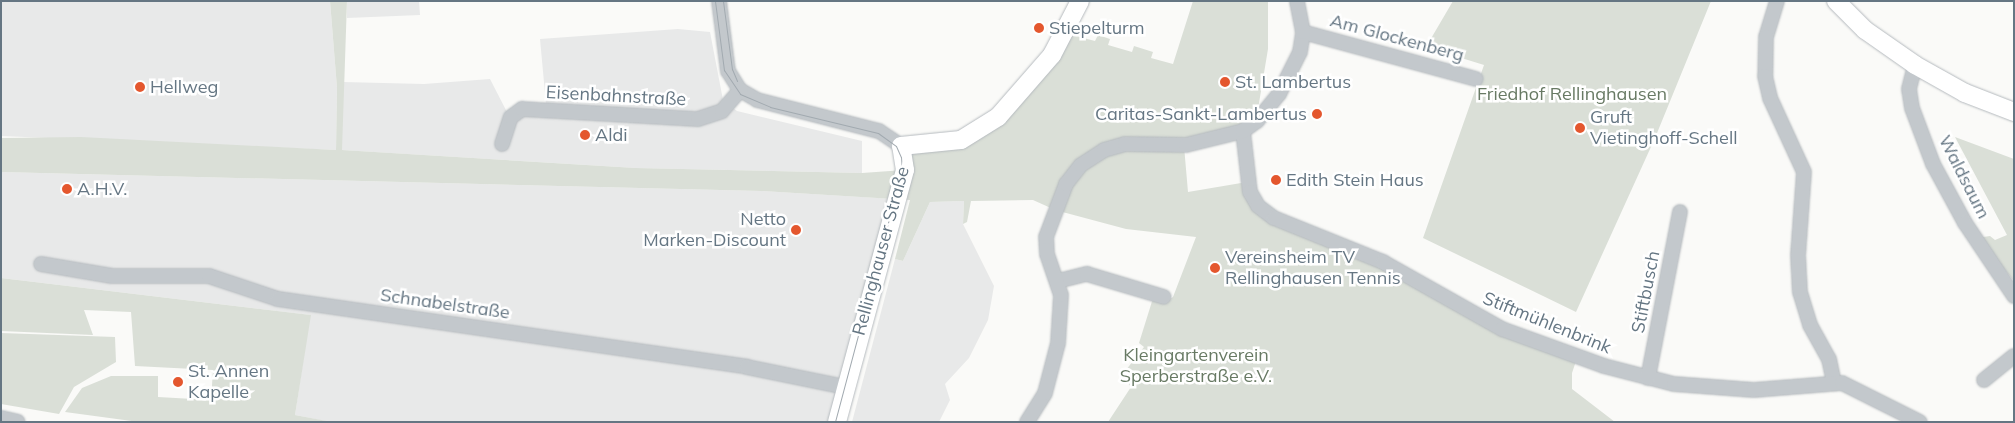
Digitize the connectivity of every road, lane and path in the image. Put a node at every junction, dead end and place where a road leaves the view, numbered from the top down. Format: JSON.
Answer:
{"nodes":[{"id":1,"x":719,"y":1,"type":"edge"},
{"id":2,"x":1080,"y":1,"type":"edge"},
{"id":3,"x":1297,"y":1,"type":"edge"},
{"id":4,"x":1777,"y":1,"type":"edge"},
{"id":5,"x":1836,"y":1,"type":"edge"},
{"id":6,"x":1303,"y":32,"type":"junction"},
{"id":7,"x":1915,"y":65,"type":"junction"},
{"id":8,"x":1476,"y":79,"type":"dead end"},
{"id":9,"x":740,"y":90,"type":"junction"},
{"id":10,"x":2014,"y":112,"type":"edge"},
{"id":11,"x":1243,"y":131,"type":"junction"},
{"id":12,"x":502,"y":144,"type":"dead end"},
{"id":13,"x":901,"y":146,"type":"junction"},
{"id":14,"x":1680,"y":212,"type":"dead end"},
{"id":15,"x":41,"y":264,"type":"dead end"},
{"id":16,"x":1058,"y":281,"type":"junction"},
{"id":17,"x":1164,"y":296,"type":"dead end"},
{"id":18,"x":2014,"y":296,"type":"edge"},
{"id":19,"x":2014,"y":356,"type":"edge"},
{"id":20,"x":1648,"y":378,"type":"junction"},
{"id":21,"x":1984,"y":380,"type":"dead end"},
{"id":22,"x":1834,"y":383,"type":"junction"},
{"id":23,"x":845,"y":387,"type":"junction"},
{"id":24,"x":1,"y":418,"type":"edge"},
{"id":25,"x":18,"y":422,"type":"edge"},
{"id":26,"x":837,"y":422,"type":"edge"},
{"id":27,"x":1027,"y":422,"type":"edge"},
{"id":28,"x":1920,"y":422,"type":"edge"}],
"edges":[{"from":1,"to":9,"type":"street"},
{"from":2,"to":13,"type":"main road","name":"Rellinghauser Straße"},
{"from":3,"to":6,"type":"street"},
{"from":4,"to":22,"type":"street"},
{"from":5,"to":7,"type":"main road"},
{"from":6,"to":8,"type":"street","name":"Am Glockenberg"},
{"from":6,"to":11,"type":"street","name":"Am Glockenberg"},
{"from":7,"to":10,"type":"main road"},
{"from":7,"to":18,"type":"street","name":"Waldsaum"},
{"from":9,"to":12,"type":"street","name":"Eisenbahnstraße"},
{"from":9,"to":13,"type":"street"},
{"from":11,"to":16,"type":"street"},
{"from":11,"to":20,"type":"street","name":"Stiftmühlenbrink"},
{"from":13,"to":23,"type":"main road","name":"Rellinghauser Straße"},
{"from":14,"to":20,"type":"street","name":"Stiftbusch"},
{"from":15,"to":23,"type":"street","name":"Schnabelstraße"},
{"from":16,"to":17,"type":"street"},
{"from":16,"to":27,"type":"street"},
{"from":19,"to":21,"type":"street"},
{"from":20,"to":22,"type":"street","name":"Stiftmühlenbrink"},
{"from":22,"to":28,"type":"street"},
{"from":23,"to":26,"type":"main road","name":"Rellinghauser Straße"},
{"from":24,"to":25,"type":"street"}]}
